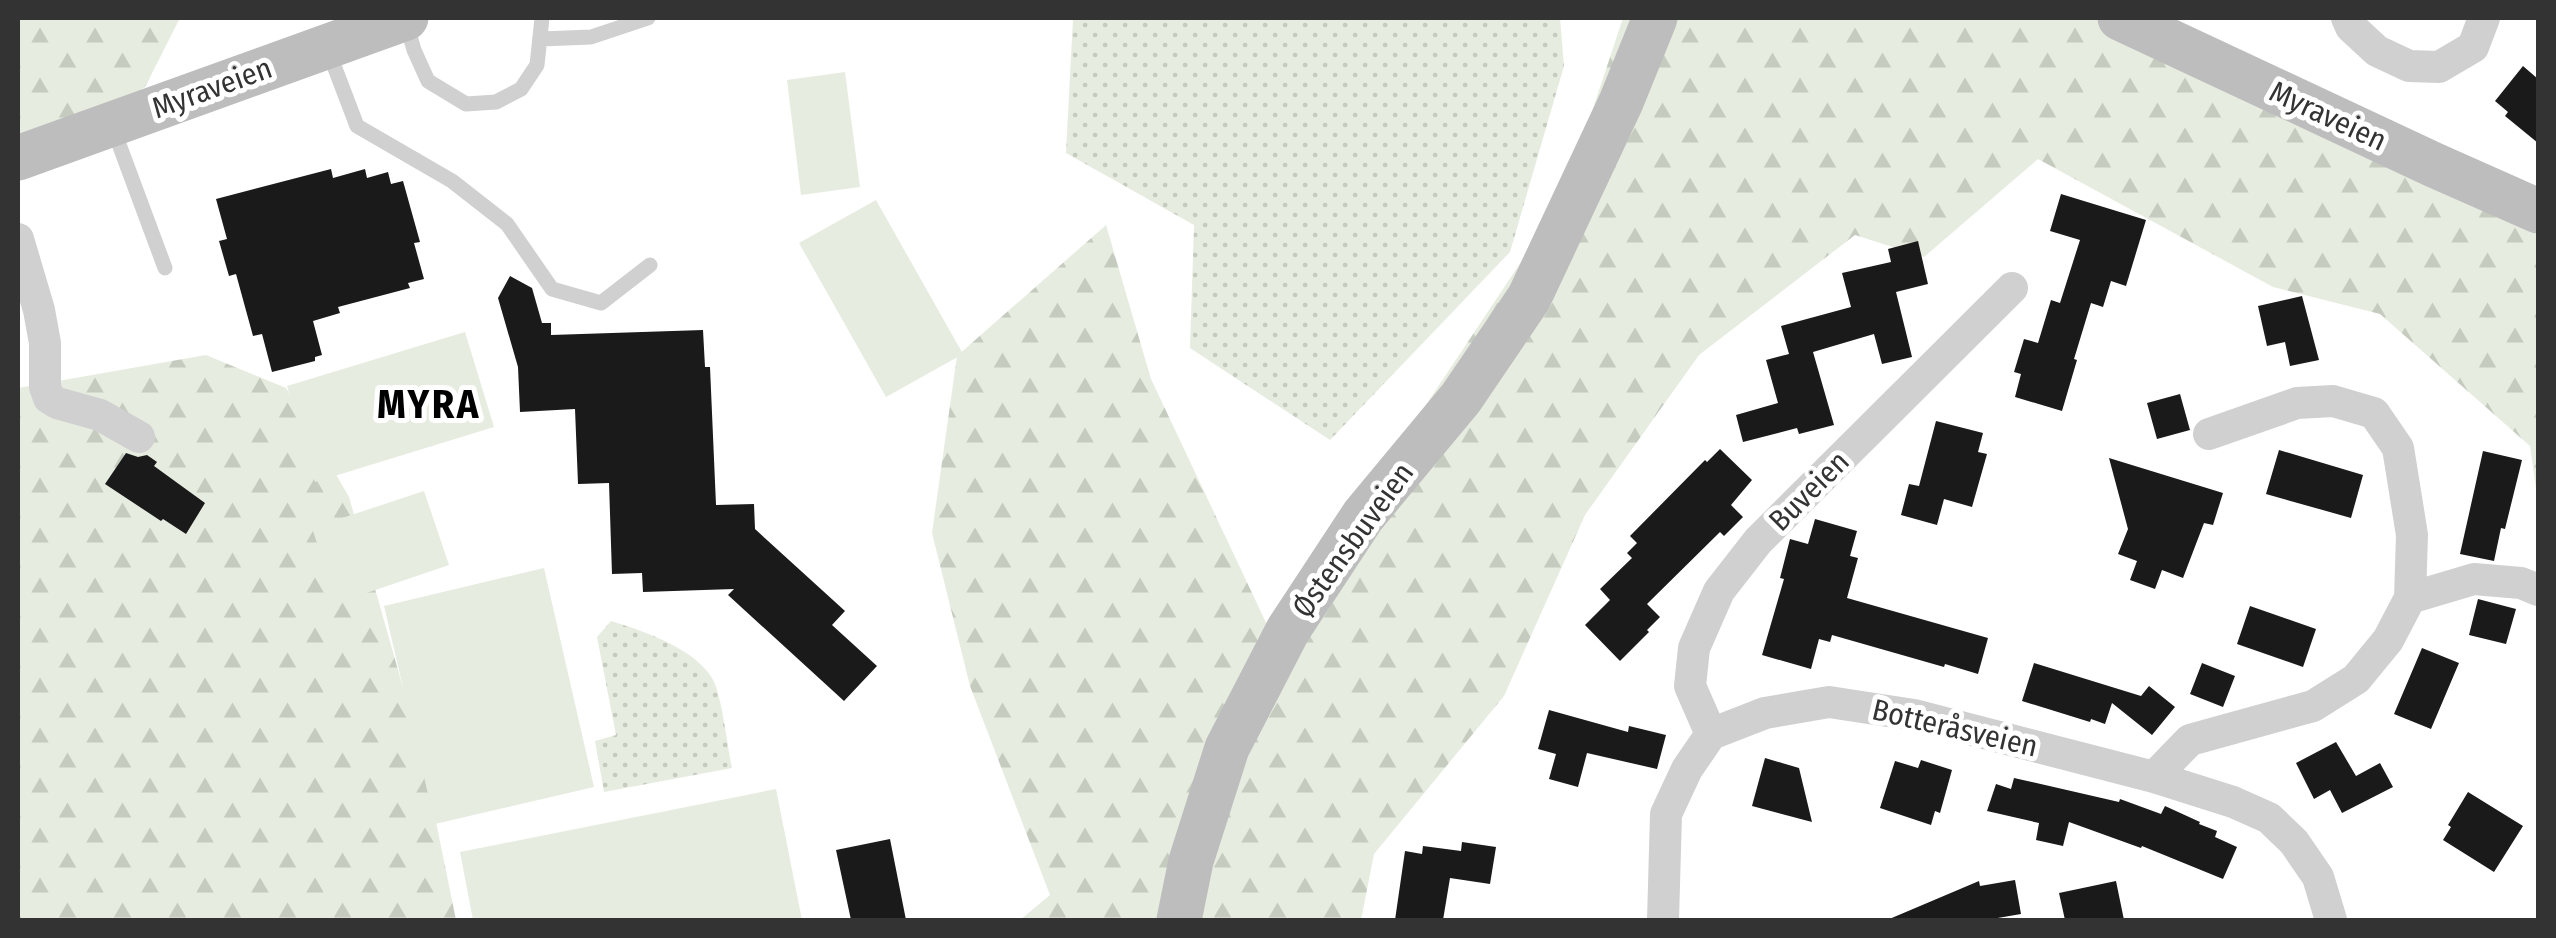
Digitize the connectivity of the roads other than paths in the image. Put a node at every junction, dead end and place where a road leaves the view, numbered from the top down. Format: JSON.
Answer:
{"nodes":[{"id":1,"x":405,"y":18,"type":"edge"},
{"id":2,"x":542,"y":18,"type":"edge"},
{"id":3,"x":648,"y":18,"type":"edge"},
{"id":4,"x":1621,"y":18,"type":"edge"},
{"id":5,"x":1656,"y":18,"type":"edge"},
{"id":6,"x":2122,"y":18,"type":"edge"},
{"id":7,"x":2347,"y":18,"type":"edge"},
{"id":8,"x":2484,"y":18,"type":"edge"},
{"id":9,"x":541,"y":40,"type":"junction"},
{"id":10,"x":327,"y":46,"type":"junction"},
{"id":11,"x":112,"y":124,"type":"junction"},
{"id":12,"x":18,"y":158,"type":"edge"},
{"id":13,"x":1583,"y":186,"type":"junction"},
{"id":14,"x":2538,"y":211,"type":"edge"},
{"id":15,"x":18,"y":239,"type":"edge"},
{"id":16,"x":650,"y":266,"type":"dead end"},
{"id":17,"x":165,"y":268,"type":"dead end"},
{"id":18,"x":2012,"y":288,"type":"dead end"},
{"id":19,"x":2209,"y":434,"type":"dead end"},
{"id":20,"x":139,"y":437,"type":"dead end"},
{"id":21,"x":2538,"y":590,"type":"edge"},
{"id":22,"x":2410,"y":598,"type":"junction"},
{"id":23,"x":1711,"y":734,"type":"junction"},
{"id":24,"x":2154,"y":777,"type":"junction"},
{"id":25,"x":1179,"y":920,"type":"edge"},
{"id":26,"x":1663,"y":920,"type":"edge"},
{"id":27,"x":2331,"y":920,"type":"edge"}],
"edges":[{"from":1,"to":9,"type":"lane"},
{"from":1,"to":10,"type":"main road","name":"Myraveien"},
{"from":2,"to":9,"type":"lane"},
{"from":3,"to":9,"type":"lane"},
{"from":4,"to":13,"type":"main road","name":"Østensbuveien"},
{"from":5,"to":13,"type":"main road","name":"Østensbuveien"},
{"from":6,"to":14,"type":"main road","name":"Myraveien"},
{"from":7,"to":8,"type":"street"},
{"from":10,"to":11,"type":"main road","name":"Myraveien"},
{"from":10,"to":16,"type":"lane"},
{"from":11,"to":12,"type":"main road","name":"Myraveien"},
{"from":11,"to":17,"type":"lane"},
{"from":13,"to":25,"type":"main road","name":"Østensbuveien"},
{"from":15,"to":20,"type":"street"},
{"from":18,"to":23,"type":"street","name":"Buveien"},
{"from":19,"to":22,"type":"street"},
{"from":21,"to":22,"type":"street"},
{"from":22,"to":24,"type":"street"},
{"from":23,"to":24,"type":"street","name":"Botteråsveien"},
{"from":23,"to":26,"type":"street"},
{"from":24,"to":27,"type":"street","name":"Botteråsveien"}]}
